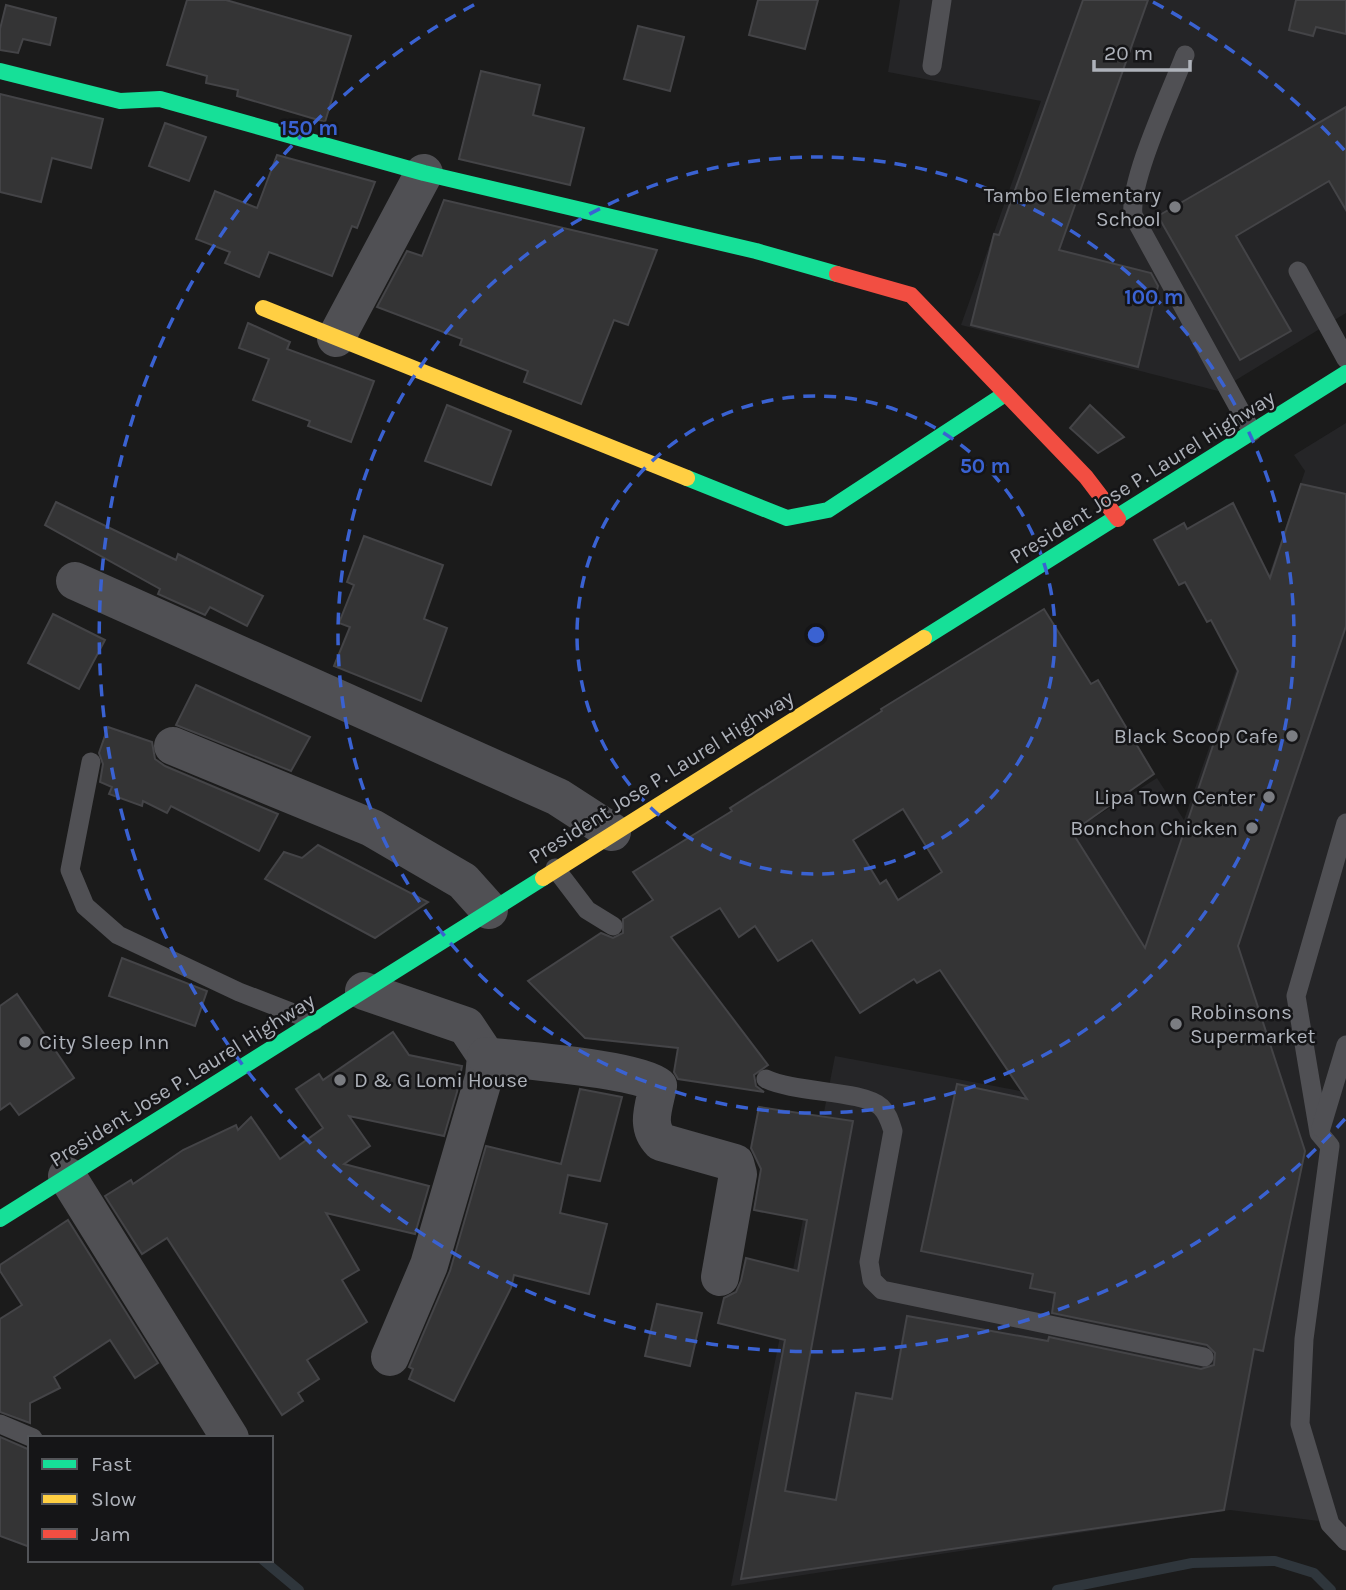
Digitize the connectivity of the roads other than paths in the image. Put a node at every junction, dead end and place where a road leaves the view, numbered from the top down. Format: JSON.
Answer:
{"nodes":[{"id":1,"x":942,"y":0,"type":"edge"},
{"id":2,"x":1185,"y":55,"type":"dead end"},
{"id":3,"x":932,"y":66,"type":"dead end"},
{"id":4,"x":0,"y":71,"type":"edge"},
{"id":5,"x":424,"y":173,"type":"junction"},
{"id":6,"x":1298,"y":271,"type":"dead end"},
{"id":7,"x":263,"y":308,"type":"dead end"},
{"id":8,"x":336,"y":338,"type":"junction"},
{"id":9,"x":1346,"y":359,"type":"edge"},
{"id":10,"x":1346,"y":373,"type":"edge"},
{"id":11,"x":1005,"y":394,"type":"junction"},
{"id":12,"x":1252,"y":432,"type":"junction"},
{"id":13,"x":1118,"y":519,"type":"junction"},
{"id":14,"x":75,"y":581,"type":"dead end"},
{"id":15,"x":173,"y":746,"type":"dead end"},
{"id":16,"x":91,"y":762,"type":"dead end"},
{"id":17,"x":1346,"y":823,"type":"edge"},
{"id":18,"x":612,"y":832,"type":"junction"},
{"id":19,"x":555,"y":868,"type":"junction"},
{"id":20,"x":489,"y":910,"type":"junction"},
{"id":21,"x":613,"y":926,"type":"dead end"},
{"id":22,"x":364,"y":991,"type":"junction"},
{"id":23,"x":314,"y":1021,"type":"junction"},
{"id":24,"x":1346,"y":1045,"type":"edge"},
{"id":25,"x":486,"y":1056,"type":"junction"},
{"id":26,"x":766,"y":1079,"type":"dead end"},
{"id":27,"x":1319,"y":1133,"type":"junction"},
{"id":28,"x":67,"y":1176,"type":"junction"},
{"id":29,"x":0,"y":1219,"type":"edge"},
{"id":30,"x":720,"y":1278,"type":"dead end"},
{"id":31,"x":390,"y":1357,"type":"dead end"},
{"id":32,"x":1203,"y":1357,"type":"dead end"},
{"id":33,"x":0,"y":1424,"type":"edge"},
{"id":34,"x":28,"y":1436,"type":"edge"},
{"id":35,"x":228,"y":1436,"type":"edge"},
{"id":36,"x":1346,"y":1541,"type":"edge"}],
"edges":[{"from":1,"to":3,"type":"lane"},
{"from":2,"to":12,"type":"lane"},
{"from":4,"to":5,"type":"main road"},
{"from":5,"to":8,"type":"street"},
{"from":5,"to":11,"type":"main road"},
{"from":6,"to":9,"type":"lane"},
{"from":7,"to":8,"type":"main road"},
{"from":8,"to":11,"type":"main road"},
{"from":10,"to":12,"type":"main road","name":"President Jose P. Laurel Highway"},
{"from":11,"to":13,"type":"main road"},
{"from":12,"to":13,"type":"main road","name":"President Jose P. Laurel Highway"},
{"from":13,"to":18,"type":"main road","name":"President Jose P. Laurel Highway"},
{"from":14,"to":18,"type":"street"},
{"from":15,"to":20,"type":"street"},
{"from":16,"to":23,"type":"lane"},
{"from":17,"to":27,"type":"lane"},
{"from":18,"to":19,"type":"main road","name":"President Jose P. Laurel Highway"},
{"from":19,"to":20,"type":"main road","name":"President Jose P. Laurel Highway"},
{"from":19,"to":21,"type":"lane"},
{"from":20,"to":22,"type":"main road","name":"President Jose P. Laurel Highway"},
{"from":22,"to":23,"type":"main road","name":"President Jose P. Laurel Highway"},
{"from":22,"to":25,"type":"street"},
{"from":23,"to":28,"type":"main road","name":"President Jose P. Laurel Highway"},
{"from":24,"to":27,"type":"lane"},
{"from":25,"to":30,"type":"street"},
{"from":25,"to":31,"type":"street"},
{"from":26,"to":32,"type":"lane"},
{"from":27,"to":36,"type":"lane"},
{"from":28,"to":29,"type":"main road","name":"President Jose P. Laurel Highway"},
{"from":28,"to":35,"type":"street"},
{"from":33,"to":34,"type":"lane"}]}
